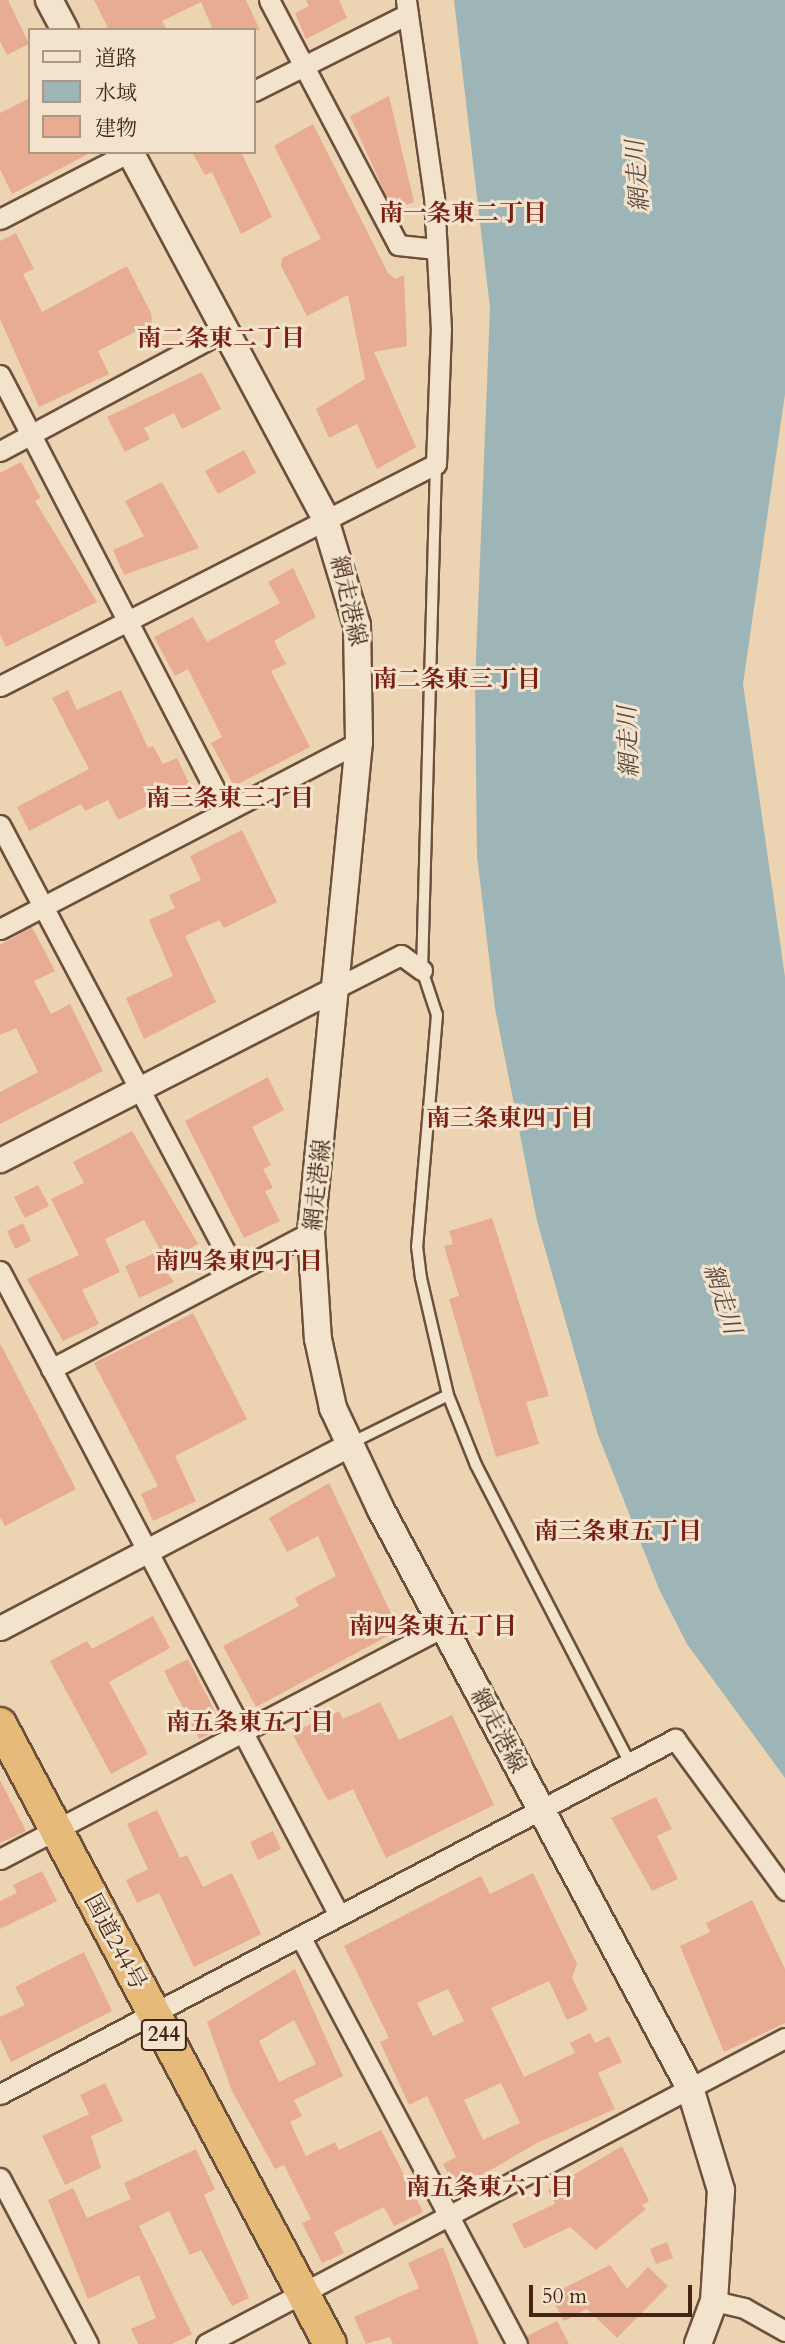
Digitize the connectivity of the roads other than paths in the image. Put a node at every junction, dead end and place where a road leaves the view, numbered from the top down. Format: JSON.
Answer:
{"nodes":[{"id":1,"x":49,"y":0,"type":"edge"},
{"id":2,"x":269,"y":0,"type":"edge"},
{"id":3,"x":407,"y":7,"type":"edge"},
{"id":4,"x":64,"y":28,"type":"edge"},
{"id":5,"x":302,"y":66,"type":"junction"},
{"id":6,"x":256,"y":90,"type":"edge"},
{"id":7,"x":126,"y":154,"type":"edge"},
{"id":8,"x":131,"y":154,"type":"edge"},
{"id":9,"x":0,"y":219,"type":"edge"},
{"id":10,"x":436,"y":249,"type":"junction"},
{"id":11,"x":226,"y":330,"type":"junction"},
{"id":12,"x":0,"y":374,"type":"edge"},
{"id":13,"x":32,"y":434,"type":"junction"},
{"id":14,"x":0,"y":450,"type":"edge"},
{"id":15,"x":436,"y":464,"type":"junction"},
{"id":16,"x":324,"y":516,"type":"junction"},
{"id":17,"x":128,"y":618,"type":"junction"},
{"id":18,"x":0,"y":686,"type":"edge"},
{"id":19,"x":359,"y":742,"type":"junction"},
{"id":20,"x":226,"y":811,"type":"junction"},
{"id":21,"x":0,"y":825,"type":"edge"},
{"id":22,"x":42,"y":907,"type":"junction"},
{"id":23,"x":0,"y":929,"type":"edge"},
{"id":24,"x":422,"y":970,"type":"junction"},
{"id":25,"x":334,"y":989,"type":"junction"},
{"id":26,"x":139,"y":1089,"type":"junction"},
{"id":27,"x":0,"y":1160,"type":"edge"},
{"id":28,"x":311,"y":1232,"type":"junction"},
{"id":29,"x":0,"y":1272,"type":"edge"},
{"id":30,"x":236,"y":1272,"type":"junction"},
{"id":31,"x":51,"y":1369,"type":"junction"},
{"id":32,"x":447,"y":1395,"type":"junction"},
{"id":33,"x":348,"y":1445,"type":"junction"},
{"id":34,"x":146,"y":1549,"type":"junction"},
{"id":35,"x":443,"y":1627,"type":"junction"},
{"id":36,"x":0,"y":1628,"type":"edge"},
{"id":37,"x":0,"y":1724,"type":"edge"},
{"id":38,"x":242,"y":1732,"type":"junction"},
{"id":39,"x":631,"y":1765,"type":"junction"},
{"id":40,"x":540,"y":1810,"type":"junction"},
{"id":41,"x":56,"y":1830,"type":"junction"},
{"id":42,"x":0,"y":1859,"type":"edge"},
{"id":43,"x":785,"y":1890,"type":"edge"},
{"id":44,"x":339,"y":1915,"type":"junction"},
{"id":45,"x":300,"y":1936,"type":"junction"},
{"id":46,"x":152,"y":2013,"type":"junction"},
{"id":47,"x":785,"y":2038,"type":"edge"},
{"id":48,"x":690,"y":2088,"type":"junction"},
{"id":49,"x":0,"y":2094,"type":"edge"},
{"id":50,"x":0,"y":2178,"type":"edge"},
{"id":51,"x":449,"y":2216,"type":"junction"},
{"id":52,"x":303,"y":2293,"type":"junction"},
{"id":53,"x":714,"y":2301,"type":"junction"},
{"id":54,"x":785,"y":2331,"type":"edge"},
{"id":55,"x":88,"y":2344,"type":"edge"},
{"id":56,"x":206,"y":2344,"type":"edge"},
{"id":57,"x":330,"y":2344,"type":"edge"},
{"id":58,"x":517,"y":2344,"type":"edge"},
{"id":59,"x":698,"y":2344,"type":"edge"}],
"edges":[{"from":1,"to":4,"type":"main road"},
{"from":2,"to":5,"type":"street"},
{"from":3,"to":5,"type":"street"},
{"from":3,"to":10,"type":"street"},
{"from":5,"to":6,"type":"street"},
{"from":5,"to":10,"type":"street"},
{"from":7,"to":9,"type":"street"},
{"from":8,"to":11,"type":"main road","name":"網走港線"},
{"from":10,"to":15,"type":"street"},
{"from":11,"to":13,"type":"street"},
{"from":11,"to":16,"type":"main road","name":"網走港線"},
{"from":12,"to":13,"type":"street"},
{"from":13,"to":14,"type":"street"},
{"from":13,"to":17,"type":"street"},
{"from":15,"to":16,"type":"street"},
{"from":15,"to":24,"type":"lane"},
{"from":16,"to":17,"type":"street"},
{"from":16,"to":19,"type":"main road","name":"網走港線"},
{"from":17,"to":18,"type":"street"},
{"from":17,"to":20,"type":"street"},
{"from":19,"to":20,"type":"street"},
{"from":19,"to":25,"type":"main road","name":"網走港線"},
{"from":20,"to":22,"type":"street"},
{"from":21,"to":22,"type":"street"},
{"from":22,"to":23,"type":"street"},
{"from":22,"to":26,"type":"street"},
{"from":24,"to":25,"type":"street"},
{"from":24,"to":32,"type":"lane"},
{"from":25,"to":26,"type":"street"},
{"from":25,"to":28,"type":"main road","name":"網走港線"},
{"from":26,"to":27,"type":"street"},
{"from":26,"to":30,"type":"street"},
{"from":28,"to":30,"type":"street"},
{"from":28,"to":33,"type":"main road","name":"網走港線"},
{"from":29,"to":31,"type":"street"},
{"from":30,"to":31,"type":"street"},
{"from":31,"to":34,"type":"street"},
{"from":32,"to":33,"type":"lane"},
{"from":32,"to":39,"type":"lane"},
{"from":33,"to":34,"type":"street"},
{"from":33,"to":35,"type":"main road","name":"網走港線"},
{"from":34,"to":36,"type":"street"},
{"from":34,"to":38,"type":"street"},
{"from":35,"to":38,"type":"street"},
{"from":35,"to":40,"type":"main road","name":"網走港線"},
{"from":37,"to":41,"type":"highway","name":"国道244号","number":"244"},
{"from":38,"to":41,"type":"street"},
{"from":38,"to":44,"type":"street"},
{"from":39,"to":40,"type":"street"},
{"from":39,"to":43,"type":"street"},
{"from":40,"to":44,"type":"street"},
{"from":40,"to":48,"type":"main road","name":"網走港線"},
{"from":41,"to":42,"type":"street"},
{"from":41,"to":46,"type":"highway","name":"国道244号","number":"244"},
{"from":44,"to":45,"type":"street"},
{"from":45,"to":46,"type":"street"},
{"from":45,"to":51,"type":"street"},
{"from":46,"to":49,"type":"street"},
{"from":46,"to":52,"type":"highway","name":"国道244号","number":"244"},
{"from":47,"to":48,"type":"street"},
{"from":48,"to":51,"type":"street"},
{"from":48,"to":53,"type":"main road","name":"網走港線"},
{"from":50,"to":55,"type":"street"},
{"from":51,"to":52,"type":"street"},
{"from":51,"to":58,"type":"street"},
{"from":52,"to":56,"type":"street"},
{"from":52,"to":57,"type":"highway","name":"国道244号","number":"244"},
{"from":53,"to":54,"type":"street"},
{"from":53,"to":59,"type":"main road","name":"網走港線"}]}
